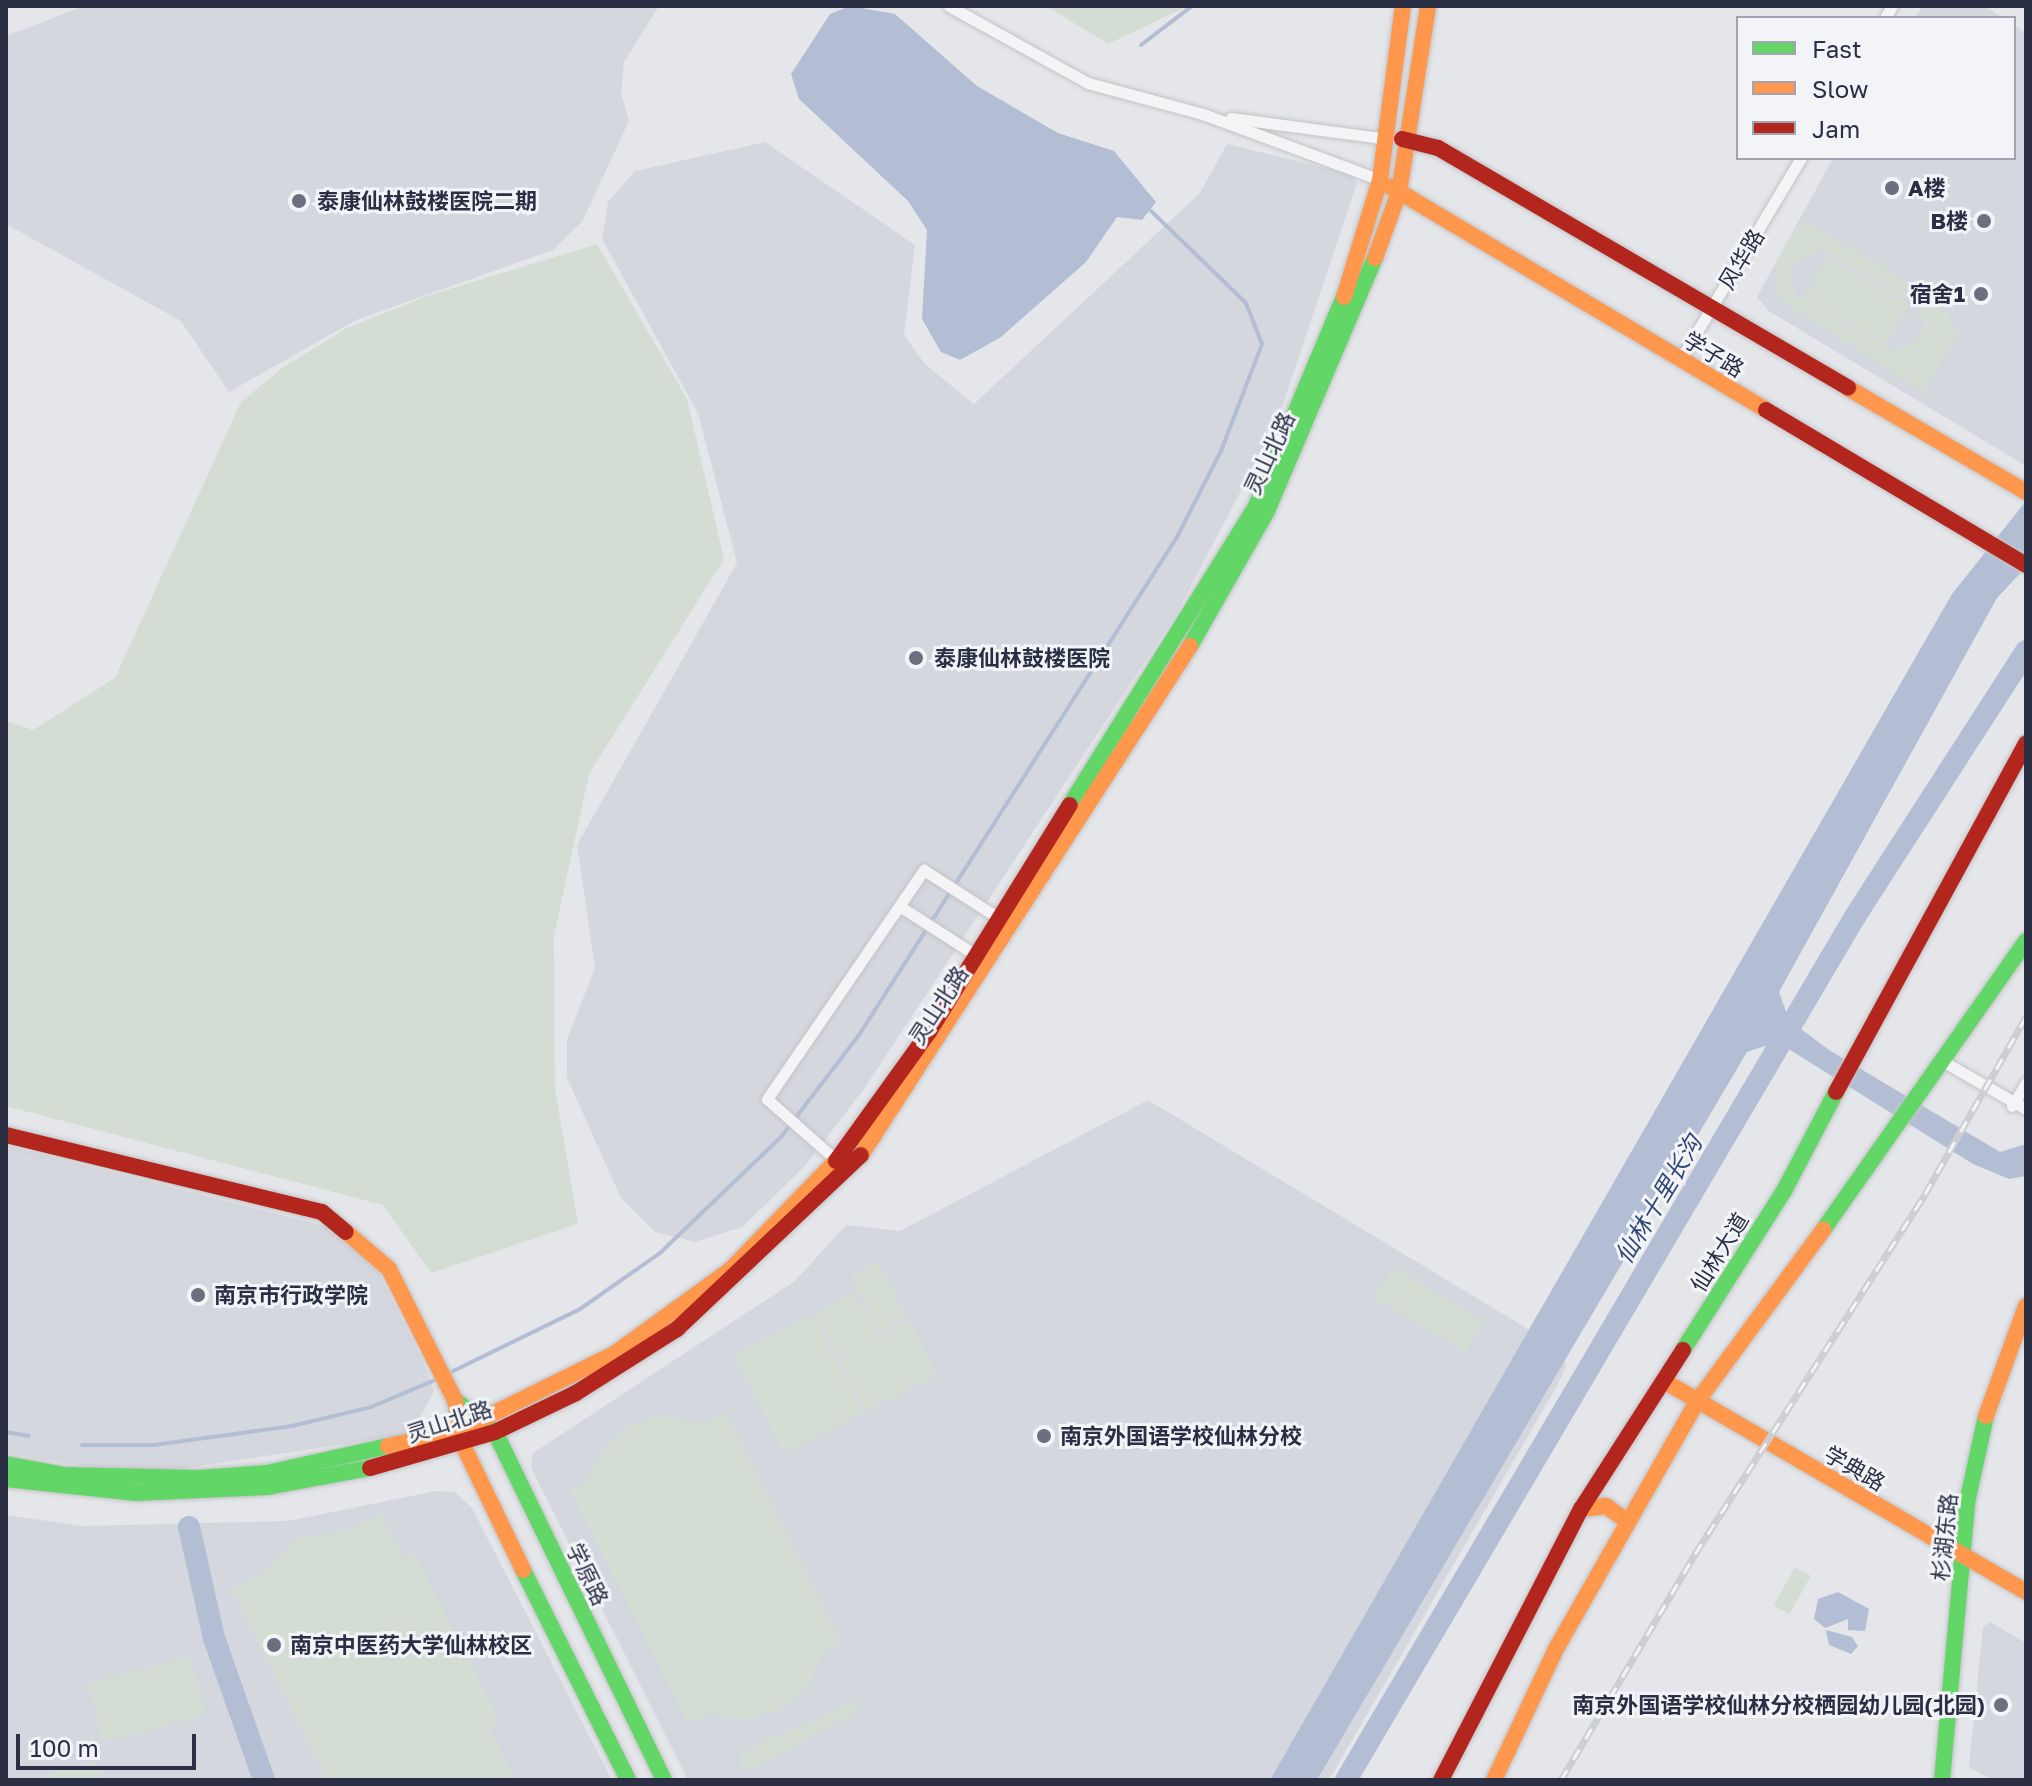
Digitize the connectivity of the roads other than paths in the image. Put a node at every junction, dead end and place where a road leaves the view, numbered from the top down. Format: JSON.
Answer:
{"nodes":[{"id":1,"x":949,"y":6,"type":"edge"},
{"id":2,"x":1403,"y":6,"type":"edge"},
{"id":3,"x":1428,"y":6,"type":"edge"},
{"id":4,"x":1203,"y":114,"type":"junction"},
{"id":5,"x":1388,"y":139,"type":"junction"},
{"id":6,"x":1411,"y":139,"type":"junction"},
{"id":7,"x":1800,"y":160,"type":"edge"},
{"id":8,"x":1380,"y":180,"type":"junction"},
{"id":9,"x":1399,"y":192,"type":"junction"},
{"id":10,"x":1712,"y":308,"type":"junction"},
{"id":11,"x":1680,"y":360,"type":"junction"},
{"id":12,"x":2026,"y":492,"type":"edge"},
{"id":13,"x":2026,"y":565,"type":"edge"},
{"id":14,"x":2026,"y":743,"type":"edge"},
{"id":15,"x":901,"y":907,"type":"junction"},
{"id":16,"x":1007,"y":924,"type":"junction"},
{"id":17,"x":2026,"y":941,"type":"edge"},
{"id":18,"x":984,"y":961,"type":"junction"},
{"id":19,"x":1946,"y":1063,"type":"junction"},
{"id":20,"x":2026,"y":1083,"type":"edge"},
{"id":21,"x":2012,"y":1106,"type":"junction"},
{"id":22,"x":2026,"y":1109,"type":"edge"},
{"id":23,"x":6,"y":1135,"type":"edge"},
{"id":24,"x":836,"y":1160,"type":"junction"},
{"id":25,"x":2026,"y":1306,"type":"edge"},
{"id":26,"x":1664,"y":1381,"type":"junction"},
{"id":27,"x":455,"y":1400,"type":"junction"},
{"id":28,"x":1696,"y":1403,"type":"junction"},
{"id":29,"x":489,"y":1426,"type":"junction"},
{"id":30,"x":460,"y":1437,"type":"junction"},
{"id":31,"x":6,"y":1464,"type":"edge"},
{"id":32,"x":6,"y":1479,"type":"edge"},
{"id":33,"x":1581,"y":1509,"type":"junction"},
{"id":34,"x":1625,"y":1520,"type":"junction"},
{"id":35,"x":1963,"y":1555,"type":"junction"},
{"id":36,"x":2026,"y":1592,"type":"edge"},
{"id":37,"x":628,"y":1780,"type":"edge"},
{"id":38,"x":664,"y":1780,"type":"edge"},
{"id":39,"x":1441,"y":1780,"type":"edge"},
{"id":40,"x":1494,"y":1780,"type":"edge"},
{"id":41,"x":1942,"y":1780,"type":"edge"}],
"edges":[{"from":1,"to":4,"type":"street"},
{"from":2,"to":5,"type":"main road","name":"灵山北路"},
{"from":3,"to":6,"type":"main road","name":"灵山北路"},
{"from":4,"to":5,"type":"street"},
{"from":4,"to":8,"type":"street"},
{"from":5,"to":6,"type":"main road","name":"学子路"},
{"from":5,"to":8,"type":"main road","name":"灵山北路"},
{"from":6,"to":9,"type":"main road","name":"灵山北路"},
{"from":6,"to":10,"type":"main road","name":"学子路"},
{"from":7,"to":10,"type":"street","name":"风华路"},
{"from":8,"to":9,"type":"main road","name":"学子路"},
{"from":8,"to":16,"type":"main road","name":"灵山北路"},
{"from":9,"to":11,"type":"main road","name":"学子路"},
{"from":9,"to":16,"type":"main road","name":"灵山北路"},
{"from":10,"to":11,"type":"street","name":"风华路"},
{"from":10,"to":12,"type":"main road","name":"学子路"},
{"from":11,"to":13,"type":"main road","name":"学子路"},
{"from":14,"to":26,"type":"main road","name":"仙林大道"},
{"from":15,"to":16,"type":"street"},
{"from":15,"to":18,"type":"street"},
{"from":15,"to":24,"type":"street"},
{"from":16,"to":18,"type":"main road","name":"灵山北路"},
{"from":17,"to":19,"type":"main road"},
{"from":18,"to":24,"type":"main road","name":"灵山北路"},
{"from":18,"to":29,"type":"main road","name":"灵山北路"},
{"from":19,"to":21,"type":"street"},
{"from":19,"to":28,"type":"main road"},
{"from":20,"to":21,"type":"street"},
{"from":21,"to":22,"type":"street"},
{"from":23,"to":27,"type":"main road","name":"学原路"},
{"from":24,"to":29,"type":"main road","name":"灵山北路"},
{"from":25,"to":35,"type":"main road","name":"杉湖东路"},
{"from":26,"to":28,"type":"main road","name":"学典路"},
{"from":26,"to":33,"type":"main road","name":"仙林大道"},
{"from":27,"to":29,"type":"main road","name":"学原路"},
{"from":27,"to":30,"type":"main road","name":"学原路"},
{"from":28,"to":34,"type":"main road"},
{"from":28,"to":35,"type":"main road","name":"学典路"},
{"from":29,"to":30,"type":"main road","name":"灵山北路"},
{"from":29,"to":38,"type":"main road","name":"学原路"},
{"from":30,"to":31,"type":"main road","name":"灵山北路"},
{"from":30,"to":32,"type":"main road","name":"灵山北路"},
{"from":30,"to":37,"type":"main road","name":"学原路"},
{"from":33,"to":34,"type":"main road"},
{"from":33,"to":39,"type":"main road","name":"仙林大道"},
{"from":34,"to":40,"type":"main road"},
{"from":35,"to":36,"type":"main road","name":"学典路"},
{"from":35,"to":41,"type":"main road","name":"杉湖东路"}]}
